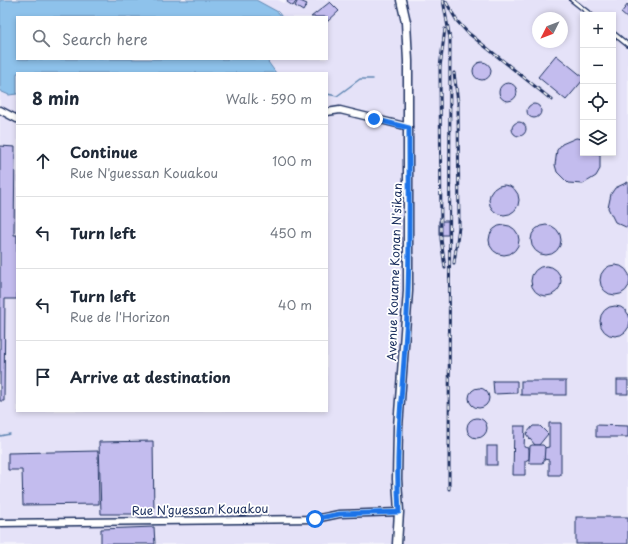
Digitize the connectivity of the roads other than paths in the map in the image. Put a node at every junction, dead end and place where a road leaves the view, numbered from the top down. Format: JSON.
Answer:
{"nodes":[{"id":1,"x":402,"y":0,"type":"edge"},
{"id":2,"x":572,"y":0,"type":"edge"},
{"id":3,"x":587,"y":12,"type":"edge"},
{"id":4,"x":616,"y":35,"type":"edge"},
{"id":5,"x":628,"y":45,"type":"edge"},
{"id":6,"x":0,"y":110,"type":"edge"},
{"id":7,"x":328,"y":112,"type":"edge"},
{"id":8,"x":16,"y":118,"type":"edge"},
{"id":9,"x":409,"y":128,"type":"junction"},
{"id":10,"x":399,"y":512,"type":"junction"},
{"id":11,"x":0,"y":523,"type":"edge"},
{"id":12,"x":397,"y":544,"type":"edge"}],
"edges":[{"from":1,"to":9,"type":"street","name":"Avenue Kouame Konan N'sikan"},
{"from":2,"to":3,"type":"lane"},
{"from":4,"to":5,"type":"lane"},
{"from":6,"to":8,"type":"street"},
{"from":7,"to":9,"type":"street"},
{"from":9,"to":10,"type":"street","name":"Avenue Kouame Konan N'sikan"},
{"from":10,"to":11,"type":"street","name":"Rue N'guessan Kouakou"},
{"from":10,"to":12,"type":"street","name":"Avenue Kouame Konan N'sikan"}]}
